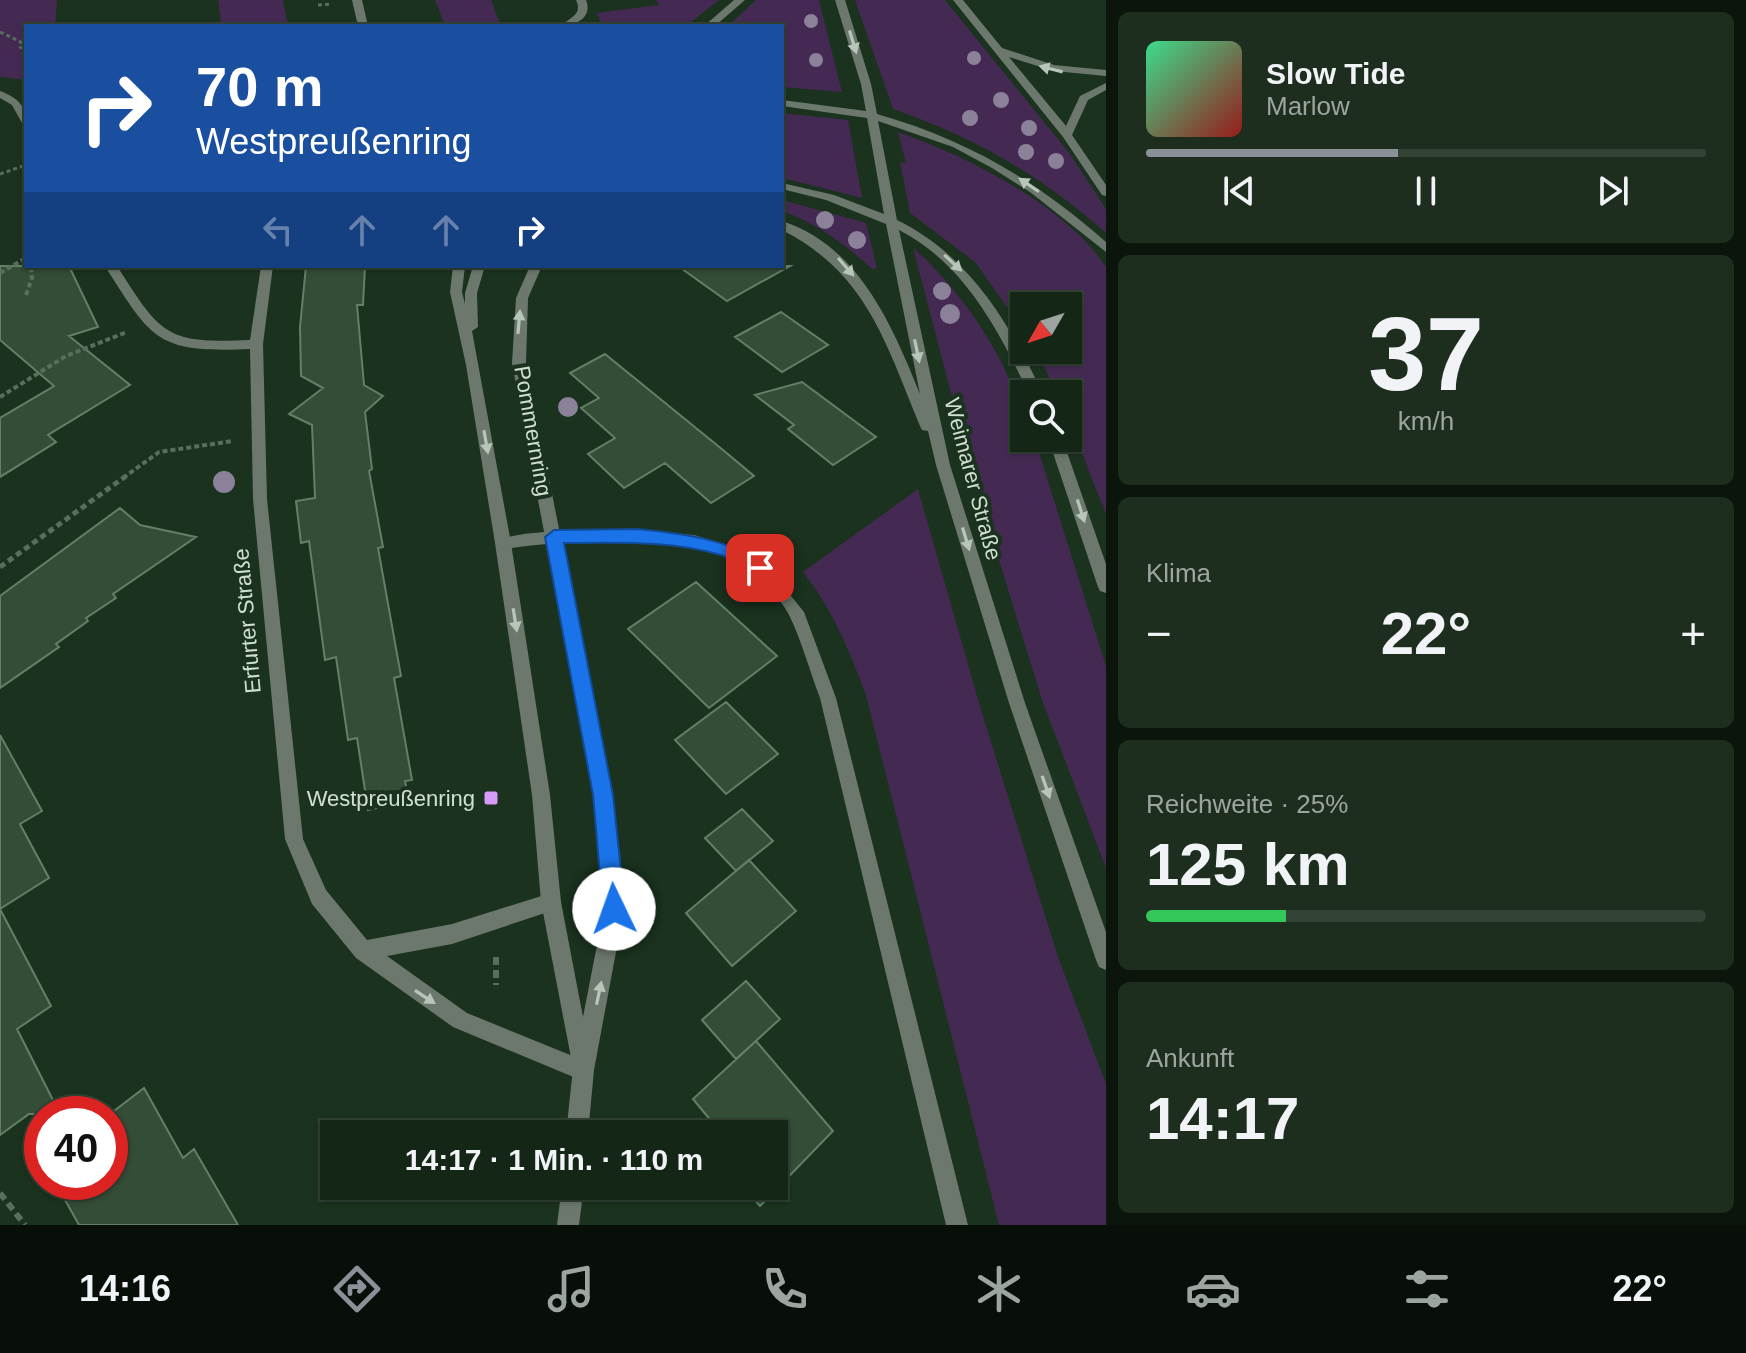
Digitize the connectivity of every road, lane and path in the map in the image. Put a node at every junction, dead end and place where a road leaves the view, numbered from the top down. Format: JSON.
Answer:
{"nodes":[{"id":1,"x":357,"y":0,"type":"edge"},
{"id":2,"x":581,"y":0,"type":"edge"},
{"id":3,"x":740,"y":0,"type":"edge"},
{"id":4,"x":840,"y":0,"type":"edge"},
{"id":5,"x":958,"y":0,"type":"edge"},
{"id":6,"x":363,"y":24,"type":"edge"},
{"id":7,"x":569,"y":24,"type":"edge"},
{"id":8,"x":711,"y":24,"type":"edge"},
{"id":9,"x":0,"y":32,"type":"edge"},
{"id":10,"x":24,"y":49,"type":"edge"},
{"id":11,"x":1000,"y":49,"type":"junction"},
{"id":12,"x":1106,"y":73,"type":"edge"},
{"id":13,"x":1106,"y":86,"type":"edge"},
{"id":14,"x":0,"y":94,"type":"edge"},
{"id":15,"x":21,"y":101,"type":"edge"},
{"id":16,"x":784,"y":103,"type":"edge"},
{"id":17,"x":1067,"y":135,"type":"junction"},
{"id":18,"x":24,"y":166,"type":"edge"},
{"id":19,"x":0,"y":174,"type":"edge"},
{"id":20,"x":784,"y":186,"type":"edge"},
{"id":21,"x":1106,"y":193,"type":"edge"},
{"id":22,"x":890,"y":217,"type":"junction"},
{"id":23,"x":784,"y":226,"type":"edge"},
{"id":24,"x":1106,"y":248,"type":"edge"},
{"id":25,"x":24,"y":259,"type":"edge"},
{"id":26,"x":31,"y":268,"type":"edge"},
{"id":27,"x":112,"y":268,"type":"edge"},
{"id":28,"x":267,"y":268,"type":"edge"},
{"id":29,"x":459,"y":268,"type":"edge"},
{"id":30,"x":478,"y":268,"type":"edge"},
{"id":31,"x":535,"y":268,"type":"edge"},
{"id":32,"x":0,"y":273,"type":"edge"},
{"id":33,"x":26,"y":295,"type":"dead end"},
{"id":34,"x":119,"y":336,"type":"dead end"},
{"id":35,"x":256,"y":344,"type":"junction"},
{"id":36,"x":473,"y":365,"type":"junction"},
{"id":37,"x":1030,"y":380,"type":"edge"},
{"id":38,"x":0,"y":397,"type":"edge"},
{"id":39,"x":230,"y":441,"type":"dead end"},
{"id":40,"x":1060,"y":452,"type":"edge"},
{"id":41,"x":943,"y":465,"type":"junction"},
{"id":42,"x":554,"y":537,"type":"junction"},
{"id":43,"x":503,"y":543,"type":"junction"},
{"id":44,"x":0,"y":567,"type":"edge"},
{"id":45,"x":1106,"y":587,"type":"edge"},
{"id":46,"x":551,"y":902,"type":"junction"},
{"id":47,"x":363,"y":951,"type":"junction"},
{"id":48,"x":496,"y":957,"type":"dead end"},
{"id":49,"x":1106,"y":960,"type":"edge"},
{"id":50,"x":496,"y":985,"type":"dead end"},
{"id":51,"x":583,"y":1070,"type":"junction"},
{"id":52,"x":578,"y":1120,"type":"edge"},
{"id":53,"x":0,"y":1193,"type":"edge"},
{"id":54,"x":571,"y":1200,"type":"edge"},
{"id":55,"x":25,"y":1225,"type":"edge"},
{"id":56,"x":568,"y":1225,"type":"edge"},
{"id":57,"x":957,"y":1225,"type":"edge"}],
"edges":[{"from":1,"to":6,"type":"street"},
{"from":2,"to":7,"type":"street"},
{"from":3,"to":8,"type":"street"},
{"from":4,"to":22,"type":"street","name":"Weimarer Straße","one_way":true},
{"from":5,"to":11,"type":"street"},
{"from":9,"to":10,"type":"path"},
{"from":12,"to":11,"type":"street","one_way":true},
{"from":11,"to":17,"type":"street"},
{"from":13,"to":17,"type":"street"},
{"from":14,"to":15,"type":"street"},
{"from":24,"to":16,"type":"street","one_way":true},
{"from":17,"to":21,"type":"street"},
{"from":18,"to":19,"type":"path"},
{"from":20,"to":22,"type":"street"},
{"from":22,"to":37,"type":"street","one_way":true},
{"from":22,"to":41,"type":"street","name":"Weimarer Straße","one_way":true},
{"from":23,"to":41,"type":"street","one_way":true},
{"from":25,"to":32,"type":"path"},
{"from":26,"to":33,"type":"path"},
{"from":27,"to":35,"type":"street"},
{"from":28,"to":35,"type":"street","name":"Erfurter Straße"},
{"from":29,"to":36,"type":"street","name":"Pommernring"},
{"from":30,"to":36,"type":"street","name":"Pommernring"},
{"from":42,"to":31,"type":"street","name":"Pommernring","one_way":true},
{"from":34,"to":38,"type":"path"},
{"from":35,"to":47,"type":"street","name":"Erfurter Straße"},
{"from":36,"to":43,"type":"street","name":"Pommernring","one_way":true},
{"from":39,"to":44,"type":"path"},
{"from":40,"to":45,"type":"street","one_way":true},
{"from":41,"to":49,"type":"street","name":"Weimarer Straße","one_way":true},
{"from":42,"to":43,"type":"street"},
{"from":51,"to":42,"type":"street","name":"Pommernring","one_way":true},
{"from":42,"to":57,"type":"street"},
{"from":43,"to":46,"type":"street","name":"Pommernring","one_way":true},
{"from":46,"to":47,"type":"street"},
{"from":46,"to":51,"type":"street","name":"Pommernring"},
{"from":47,"to":51,"type":"street","name":"Erfurter Straße","one_way":true},
{"from":48,"to":50,"type":"path"},
{"from":51,"to":52,"type":"street","name":"Pommernring"},
{"from":53,"to":55,"type":"path"},
{"from":54,"to":56,"type":"street"}]}
